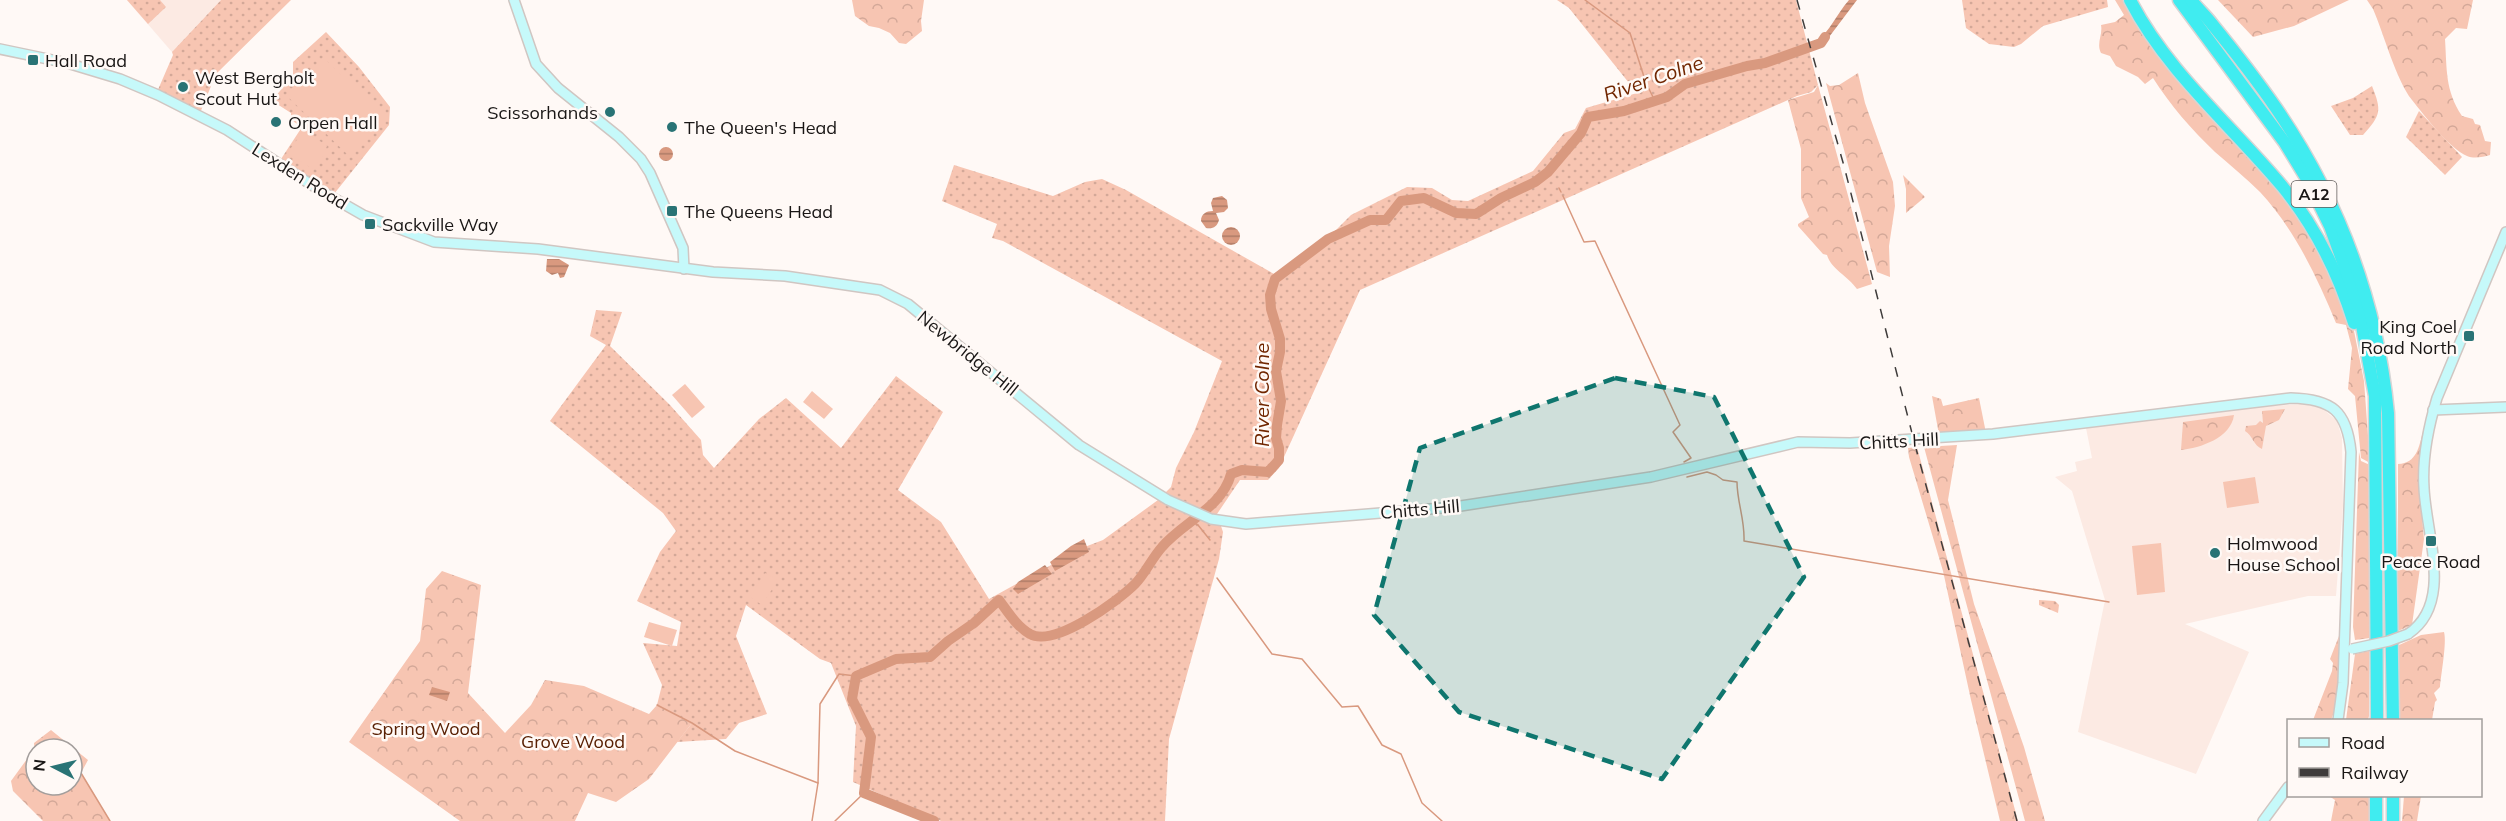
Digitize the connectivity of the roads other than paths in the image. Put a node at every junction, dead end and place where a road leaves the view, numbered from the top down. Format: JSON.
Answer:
{"nodes":[{"id":1,"x":514,"y":0,"type":"edge"},
{"id":2,"x":2130,"y":0,"type":"edge"},
{"id":3,"x":2179,"y":0,"type":"edge"},
{"id":4,"x":2192,"y":0,"type":"edge"},
{"id":5,"x":2198,"y":0,"type":"edge"},
{"id":6,"x":2211,"y":22,"type":"junction"},
{"id":7,"x":0,"y":49,"type":"edge"},
{"id":8,"x":2506,"y":232,"type":"edge"},
{"id":9,"x":684,"y":268,"type":"junction"},
{"id":10,"x":2506,"y":407,"type":"edge"},
{"id":11,"x":2433,"y":410,"type":"junction"},
{"id":12,"x":2375,"y":420,"type":"junction"},
{"id":13,"x":1221,"y":522,"type":"joint"},
{"id":14,"x":2348,"y":649,"type":"junction"},
{"id":15,"x":2338,"y":719,"type":"edge"},
{"id":16,"x":2377,"y":719,"type":"edge"},
{"id":17,"x":2393,"y":719,"type":"edge"},
{"id":18,"x":2287,"y":790,"type":"edge"},
{"id":19,"x":2376,"y":797,"type":"edge"},
{"id":20,"x":2393,"y":797,"type":"edge"},
{"id":21,"x":2263,"y":821,"type":"edge"},
{"id":22,"x":2376,"y":821,"type":"edge"},
{"id":23,"x":2393,"y":821,"type":"edge"}],
"edges":[{"from":1,"to":9,"type":"street"},
{"from":2,"to":12,"type":"highway","number":"A12"},
{"from":3,"to":12,"type":"highway","number":"A12"},
{"from":4,"to":6,"type":"highway","number":"A12"},
{"from":5,"to":6,"type":"highway","number":"A12"},
{"from":6,"to":17,"type":"highway","number":"A12"},
{"from":7,"to":9,"type":"street","name":"Lexden Road"},
{"from":8,"to":11,"type":"street"},
{"from":9,"to":13,"type":"street","name":"Newbridge Hill"},
{"from":10,"to":11,"type":"street"},
{"from":11,"to":14,"type":"street","bridge":true},
{"from":12,"to":16,"type":"highway","number":"A12"},
{"from":13,"to":14,"type":"street","name":"Chitts Hill"},
{"from":14,"to":15,"type":"street","name":"Chitts Hill"},
{"from":18,"to":21,"type":"street"},
{"from":19,"to":22,"type":"highway"},
{"from":20,"to":23,"type":"highway"}]}
